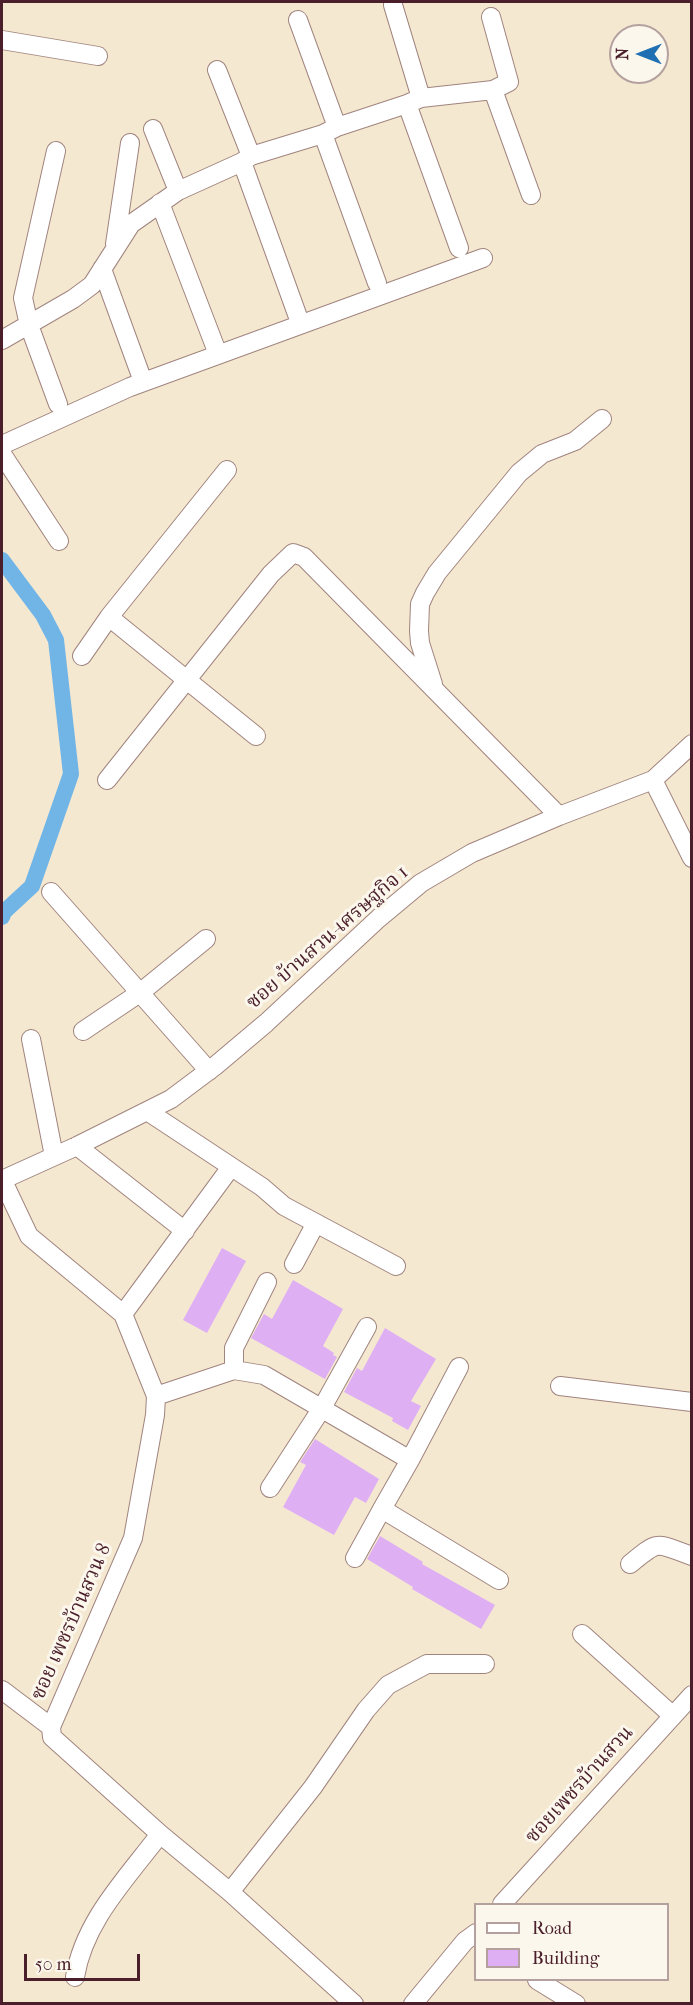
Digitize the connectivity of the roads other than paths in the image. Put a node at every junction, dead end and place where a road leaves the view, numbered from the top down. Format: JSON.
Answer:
{"nodes":[{"id":1,"x":393,"y":5,"type":"dead end"},
{"id":2,"x":491,"y":17,"type":"dead end"},
{"id":3,"x":298,"y":20,"type":"dead end"},
{"id":4,"x":2,"y":40,"type":"edge"},
{"id":5,"x":98,"y":56,"type":"dead end"},
{"id":6,"x":217,"y":70,"type":"dead end"},
{"id":7,"x":493,"y":90,"type":"junction"},
{"id":8,"x":414,"y":101,"type":"junction"},
{"id":9,"x":153,"y":129,"type":"dead end"},
{"id":10,"x":330,"y":130,"type":"junction"},
{"id":11,"x":130,"y":143,"type":"dead end"},
{"id":12,"x":56,"y":151,"type":"dead end"},
{"id":13,"x":247,"y":159,"type":"junction"},
{"id":14,"x":178,"y":191,"type":"junction"},
{"id":15,"x":531,"y":195,"type":"dead end"},
{"id":16,"x":160,"y":203,"type":"junction"},
{"id":17,"x":459,"y":248,"type":"dead end"},
{"id":18,"x":114,"y":249,"type":"junction"},
{"id":19,"x":483,"y":258,"type":"dead end"},
{"id":20,"x":102,"y":269,"type":"junction"},
{"id":21,"x":377,"y":282,"type":"dead end"},
{"id":22,"x":298,"y":317,"type":"dead end"},
{"id":23,"x":29,"y":325,"type":"junction"},
{"id":24,"x":2,"y":340,"type":"edge"},
{"id":25,"x":216,"y":349,"type":"dead end"},
{"id":26,"x":141,"y":376,"type":"dead end"},
{"id":27,"x":58,"y":404,"type":"dead end"},
{"id":28,"x":602,"y":419,"type":"dead end"},
{"id":29,"x":2,"y":445,"type":"edge"},
{"id":30,"x":2,"y":454,"type":"edge"},
{"id":31,"x":227,"y":470,"type":"dead end"},
{"id":32,"x":59,"y":541,"type":"dead end"},
{"id":33,"x":109,"y":617,"type":"junction"},
{"id":34,"x":82,"y":656,"type":"dead end"},
{"id":35,"x":186,"y":681,"type":"junction"},
{"id":36,"x":436,"y":691,"type":"junction"},
{"id":37,"x":256,"y":736,"type":"dead end"},
{"id":38,"x":692,"y":744,"type":"edge"},
{"id":39,"x":107,"y":780,"type":"dead end"},
{"id":40,"x":653,"y":780,"type":"junction"},
{"id":41,"x":559,"y":816,"type":"junction"},
{"id":42,"x":684,"y":822,"type":"edge"},
{"id":43,"x":692,"y":858,"type":"edge"},
{"id":44,"x":51,"y":892,"type":"dead end"},
{"id":45,"x":206,"y":939,"type":"dead end"},
{"id":46,"x":141,"y":992,"type":"junction"},
{"id":47,"x":83,"y":1031,"type":"dead end"},
{"id":48,"x":32,"y":1039,"type":"dead end"},
{"id":49,"x":209,"y":1071,"type":"junction"},
{"id":50,"x":147,"y":1111,"type":"junction"},
{"id":51,"x":76,"y":1146,"type":"junction"},
{"id":52,"x":54,"y":1156,"type":"junction"},
{"id":53,"x":231,"y":1167,"type":"junction"},
{"id":54,"x":2,"y":1180,"type":"edge"},
{"id":55,"x":316,"y":1223,"type":"junction"},
{"id":56,"x":185,"y":1231,"type":"junction"},
{"id":57,"x":294,"y":1264,"type":"dead end"},
{"id":58,"x":396,"y":1266,"type":"dead end"},
{"id":59,"x":267,"y":1282,"type":"dead end"},
{"id":60,"x":123,"y":1314,"type":"junction"},
{"id":61,"x":367,"y":1327,"type":"dead end"},
{"id":62,"x":459,"y":1366,"type":"dead end"},
{"id":63,"x":234,"y":1370,"type":"junction"},
{"id":64,"x":560,"y":1386,"type":"dead end"},
{"id":65,"x":156,"y":1396,"type":"junction"},
{"id":66,"x":692,"y":1402,"type":"edge"},
{"id":67,"x":322,"y":1408,"type":"junction"},
{"id":68,"x":410,"y":1460,"type":"junction"},
{"id":69,"x":270,"y":1488,"type":"dead end"},
{"id":70,"x":382,"y":1509,"type":"junction"},
{"id":71,"x":692,"y":1556,"type":"edge"},
{"id":72,"x":355,"y":1558,"type":"dead end"},
{"id":73,"x":630,"y":1564,"type":"dead end"},
{"id":74,"x":499,"y":1580,"type":"dead end"},
{"id":75,"x":582,"y":1634,"type":"dead end"},
{"id":76,"x":484,"y":1664,"type":"dead end"},
{"id":77,"x":2,"y":1690,"type":"edge"},
{"id":78,"x":692,"y":1695,"type":"edge"},
{"id":79,"x":673,"y":1716,"type":"junction"},
{"id":80,"x":51,"y":1727,"type":"junction"},
{"id":81,"x":160,"y":1834,"type":"junction"},
{"id":82,"x":230,"y":1892,"type":"junction"},
{"id":83,"x":504,"y":1903,"type":"edge"},
{"id":84,"x":472,"y":1940,"type":"edge"},
{"id":85,"x":75,"y":1977,"type":"dead end"},
{"id":86,"x":539,"y":1981,"type":"edge"},
{"id":87,"x":421,"y":2001,"type":"edge"},
{"id":88,"x":354,"y":2004,"type":"edge"},
{"id":89,"x":576,"y":2004,"type":"edge"}],
"edges":[{"from":1,"to":8,"type":"street"},
{"from":2,"to":7,"type":"street"},
{"from":3,"to":10,"type":"street"},
{"from":4,"to":5,"type":"street"},
{"from":6,"to":13,"type":"street"},
{"from":7,"to":8,"type":"street"},
{"from":7,"to":15,"type":"street"},
{"from":8,"to":10,"type":"street"},
{"from":8,"to":17,"type":"street"},
{"from":9,"to":14,"type":"street"},
{"from":10,"to":13,"type":"street"},
{"from":10,"to":21,"type":"street"},
{"from":11,"to":18,"type":"street"},
{"from":12,"to":23,"type":"street"},
{"from":13,"to":14,"type":"street"},
{"from":13,"to":22,"type":"street"},
{"from":14,"to":16,"type":"street"},
{"from":16,"to":18,"type":"street"},
{"from":16,"to":25,"type":"street"},
{"from":18,"to":20,"type":"street"},
{"from":19,"to":29,"type":"street"},
{"from":20,"to":23,"type":"street"},
{"from":20,"to":26,"type":"street"},
{"from":23,"to":24,"type":"street"},
{"from":23,"to":27,"type":"street"},
{"from":28,"to":36,"type":"street"},
{"from":30,"to":32,"type":"street"},
{"from":31,"to":33,"type":"street"},
{"from":33,"to":34,"type":"street"},
{"from":33,"to":35,"type":"street"},
{"from":35,"to":36,"type":"street"},
{"from":35,"to":37,"type":"street"},
{"from":35,"to":39,"type":"street"},
{"from":36,"to":41,"type":"street"},
{"from":38,"to":40,"type":"street","name":"ซอย บ้านสวน-เศรษฐกิจ 1"},
{"from":40,"to":41,"type":"street","name":"ซอย บ้านสวน-เศรษฐกิจ 1"},
{"from":40,"to":42,"type":"street"},
{"from":41,"to":49,"type":"street","name":"ซอย บ้านสวน-เศรษฐกิจ 1"},
{"from":42,"to":43,"type":"street"},
{"from":44,"to":46,"type":"street"},
{"from":45,"to":46,"type":"street"},
{"from":46,"to":47,"type":"street"},
{"from":46,"to":49,"type":"street"},
{"from":48,"to":52,"type":"street"},
{"from":49,"to":50,"type":"street","name":"ซอย บ้านสวน-เศรษฐกิจ 1"},
{"from":50,"to":51,"type":"street","name":"ซอย บ้านสวน-เศรษฐกิจ 1"},
{"from":50,"to":53,"type":"street"},
{"from":51,"to":52,"type":"street","name":"ซอย บ้านสวน-เศรษฐกิจ 1"},
{"from":51,"to":56,"type":"street"},
{"from":52,"to":54,"type":"street","name":"ซอย บ้านสวน-เศรษฐกิจ 1"},
{"from":53,"to":55,"type":"street"},
{"from":53,"to":56,"type":"street"},
{"from":54,"to":60,"type":"street","name":"ซอย เพชรบ้านสวน 8"},
{"from":55,"to":57,"type":"street"},
{"from":55,"to":58,"type":"street"},
{"from":56,"to":60,"type":"street"},
{"from":59,"to":63,"type":"street"},
{"from":60,"to":65,"type":"street","name":"ซอย เพชรบ้านสวน 8"},
{"from":61,"to":67,"type":"street"},
{"from":62,"to":68,"type":"street"},
{"from":63,"to":65,"type":"street"},
{"from":63,"to":67,"type":"street"},
{"from":64,"to":66,"type":"street"},
{"from":65,"to":80,"type":"street","name":"ซอย เพชรบ้านสวน 8"},
{"from":67,"to":68,"type":"street"},
{"from":67,"to":69,"type":"street"},
{"from":68,"to":70,"type":"street"},
{"from":70,"to":72,"type":"street"},
{"from":70,"to":74,"type":"street"},
{"from":71,"to":73,"type":"street"},
{"from":75,"to":79,"type":"street"},
{"from":76,"to":82,"type":"street"},
{"from":77,"to":80,"type":"street"},
{"from":78,"to":79,"type":"street","name":"ซอยเพชรบ้านสวน"},
{"from":79,"to":83,"type":"street","name":"ซอยเพชรบ้านสวน"},
{"from":80,"to":81,"type":"street","name":"ซอย เพชรบ้านสวน 8"},
{"from":81,"to":82,"type":"street","name":"ซอย เพชรบ้านสวน 8"},
{"from":81,"to":85,"type":"street"},
{"from":82,"to":88,"type":"street","name":"ซอย เพชรบ้านสวน 8"},
{"from":84,"to":87,"type":"street"},
{"from":86,"to":89,"type":"street"}]}
